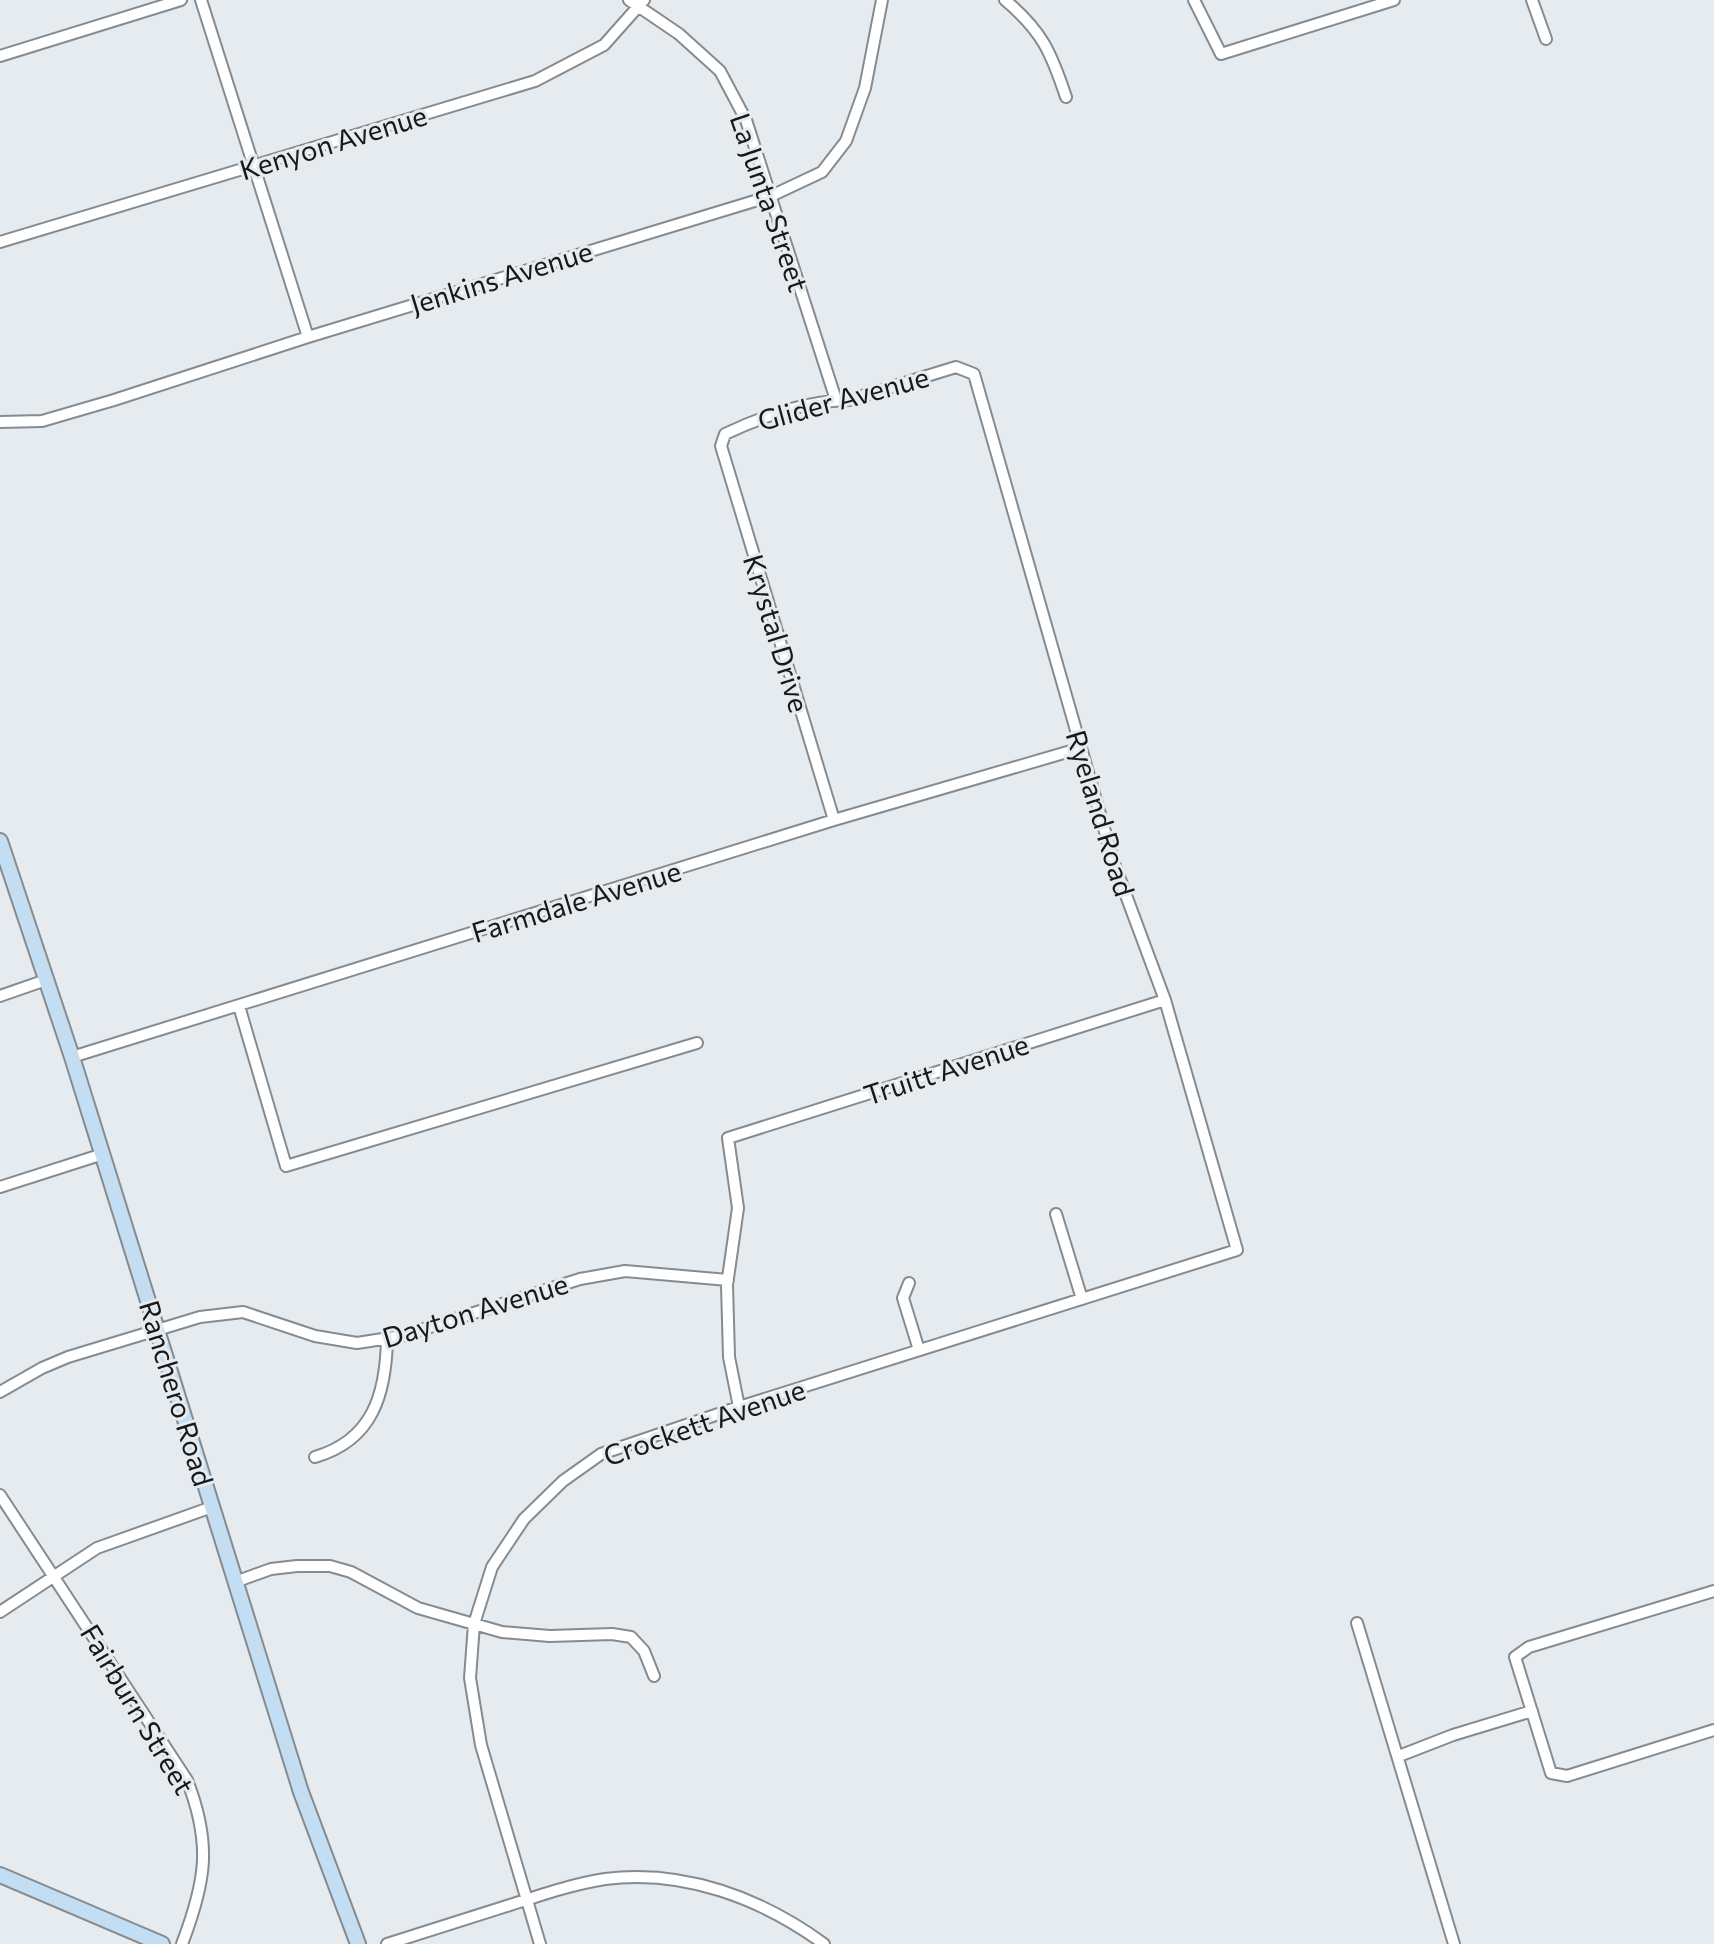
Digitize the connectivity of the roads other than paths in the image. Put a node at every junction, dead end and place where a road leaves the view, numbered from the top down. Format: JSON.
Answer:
{"nodes":[{"id":1,"x":181,"y":0,"type":"edge"},
{"id":2,"x":201,"y":0,"type":"edge"},
{"id":3,"x":629,"y":0,"type":"edge"},
{"id":4,"x":882,"y":0,"type":"edge"},
{"id":5,"x":1005,"y":0,"type":"edge"},
{"id":6,"x":1194,"y":0,"type":"edge"},
{"id":7,"x":1394,"y":0,"type":"edge"},
{"id":8,"x":1532,"y":0,"type":"edge"},
{"id":9,"x":641,"y":4,"type":"edge"},
{"id":10,"x":1546,"y":39,"type":"dead end"},
{"id":11,"x":0,"y":56,"type":"edge"},
{"id":12,"x":1066,"y":97,"type":"dead end"},
{"id":13,"x":255,"y":165,"type":"junction"},
{"id":14,"x":771,"y":196,"type":"junction"},
{"id":15,"x":0,"y":242,"type":"edge"},
{"id":16,"x":308,"y":337,"type":"junction"},
{"id":17,"x":974,"y":374,"type":"joint"},
{"id":18,"x":836,"y":400,"type":"junction"},
{"id":19,"x":0,"y":422,"type":"edge"},
{"id":20,"x":721,"y":446,"type":"joint"},
{"id":21,"x":1081,"y":748,"type":"junction"},
{"id":22,"x":834,"y":820,"type":"junction"},
{"id":23,"x":0,"y":841,"type":"edge"},
{"id":24,"x":46,"y":980,"type":"junction"},
{"id":25,"x":0,"y":996,"type":"edge"},
{"id":26,"x":1165,"y":1000,"type":"junction"},
{"id":27,"x":239,"y":1006,"type":"junction"},
{"id":28,"x":697,"y":1043,"type":"dead end"},
{"id":29,"x":72,"y":1057,"type":"junction"},
{"id":30,"x":103,"y":1154,"type":"junction"},
{"id":31,"x":0,"y":1187,"type":"edge"},
{"id":32,"x":1056,"y":1214,"type":"dead end"},
{"id":33,"x":1237,"y":1250,"type":"joint"},
{"id":34,"x":728,"y":1280,"type":"junction"},
{"id":35,"x":909,"y":1283,"type":"dead end"},
{"id":36,"x":1082,"y":1299,"type":"junction"},
{"id":37,"x":157,"y":1330,"type":"junction"},
{"id":38,"x":387,"y":1338,"type":"junction"},
{"id":39,"x":919,"y":1350,"type":"junction"},
{"id":40,"x":0,"y":1392,"type":"edge"},
{"id":41,"x":739,"y":1407,"type":"junction"},
{"id":42,"x":315,"y":1457,"type":"dead end"},
{"id":43,"x":0,"y":1495,"type":"edge"},
{"id":44,"x":212,"y":1507,"type":"junction"},
{"id":45,"x":55,"y":1576,"type":"junction"},
{"id":46,"x":235,"y":1582,"type":"junction"},
{"id":47,"x":1714,"y":1591,"type":"edge"},
{"id":48,"x":0,"y":1612,"type":"edge"},
{"id":49,"x":1357,"y":1623,"type":"dead end"},
{"id":50,"x":474,"y":1624,"type":"junction"},
{"id":51,"x":654,"y":1676,"type":"dead end"},
{"id":52,"x":1532,"y":1711,"type":"junction"},
{"id":53,"x":1714,"y":1730,"type":"edge"},
{"id":54,"x":1399,"y":1756,"type":"junction"},
{"id":55,"x":0,"y":1875,"type":"edge"},
{"id":56,"x":527,"y":1899,"type":"junction"},
{"id":57,"x":162,"y":1944,"type":"edge"},
{"id":58,"x":182,"y":1944,"type":"edge"},
{"id":59,"x":358,"y":1944,"type":"edge"},
{"id":60,"x":387,"y":1944,"type":"edge"},
{"id":61,"x":540,"y":1944,"type":"edge"},
{"id":62,"x":824,"y":1944,"type":"edge"},
{"id":63,"x":1454,"y":1944,"type":"edge"}],
"edges":[{"from":1,"to":11,"type":"street"},
{"from":2,"to":13,"type":"street"},
{"from":3,"to":9,"type":"street","name":"La Junta Street"},
{"from":4,"to":14,"type":"street","name":"Jenkins Avenue"},
{"from":5,"to":12,"type":"street"},
{"from":6,"to":7,"type":"street"},
{"from":8,"to":10,"type":"street"},
{"from":9,"to":13,"type":"street","name":"Kenyon Avenue"},
{"from":9,"to":14,"type":"street","name":"La Junta Street"},
{"from":13,"to":15,"type":"street","name":"Kenyon Avenue"},
{"from":13,"to":16,"type":"street"},
{"from":14,"to":16,"type":"street","name":"Jenkins Avenue"},
{"from":14,"to":18,"type":"street","name":"La Junta Street"},
{"from":16,"to":19,"type":"street","name":"Jenkins Avenue"},
{"from":17,"to":18,"type":"street","name":"Glider Avenue"},
{"from":17,"to":21,"type":"street","name":"Ryeland Road"},
{"from":18,"to":20,"type":"street","name":"Glider Avenue"},
{"from":20,"to":22,"type":"street","name":"Krystal Drive"},
{"from":21,"to":22,"type":"street","name":"Farmdale Avenue"},
{"from":21,"to":26,"type":"street","name":"Ryeland Road"},
{"from":22,"to":27,"type":"street","name":"Farmdale Avenue"},
{"from":23,"to":24,"type":"main road","name":"Ranchero Road"},
{"from":24,"to":25,"type":"street"},
{"from":24,"to":29,"type":"main road","name":"Ranchero Road"},
{"from":26,"to":33,"type":"street","name":"Ryeland Road"},
{"from":26,"to":34,"type":"street","name":"Truitt Avenue"},
{"from":27,"to":28,"type":"street"},
{"from":27,"to":29,"type":"street","name":"Farmdale Avenue"},
{"from":29,"to":30,"type":"main road","name":"Ranchero Road"},
{"from":30,"to":31,"type":"street"},
{"from":30,"to":37,"type":"main road","name":"Ranchero Road"},
{"from":32,"to":36,"type":"street"},
{"from":33,"to":36,"type":"street","name":"Crockett Avenue"},
{"from":34,"to":38,"type":"street","name":"Dayton Avenue"},
{"from":34,"to":41,"type":"street"},
{"from":35,"to":39,"type":"street"},
{"from":36,"to":39,"type":"street","name":"Crockett Avenue"},
{"from":37,"to":38,"type":"street","name":"Dayton Avenue"},
{"from":37,"to":40,"type":"street","name":"Dayton Avenue"},
{"from":37,"to":44,"type":"main road","name":"Ranchero Road"},
{"from":38,"to":42,"type":"street"},
{"from":39,"to":41,"type":"street","name":"Crockett Avenue"},
{"from":41,"to":50,"type":"street","name":"Crockett Avenue"},
{"from":43,"to":45,"type":"street","name":"Fairburn Street"},
{"from":44,"to":45,"type":"street"},
{"from":44,"to":46,"type":"main road","name":"Ranchero Road"},
{"from":45,"to":48,"type":"street"},
{"from":45,"to":58,"type":"street","name":"Fairburn Street"},
{"from":46,"to":50,"type":"street"},
{"from":46,"to":59,"type":"main road","name":"Ranchero Road"},
{"from":47,"to":52,"type":"street"},
{"from":49,"to":54,"type":"street"},
{"from":50,"to":51,"type":"street"},
{"from":50,"to":56,"type":"street","name":"Crockett Avenue"},
{"from":52,"to":53,"type":"street"},
{"from":52,"to":54,"type":"street"},
{"from":54,"to":63,"type":"street"},
{"from":55,"to":57,"type":"main road"},
{"from":56,"to":60,"type":"street"},
{"from":56,"to":61,"type":"street","name":"Crockett Avenue"},
{"from":56,"to":62,"type":"street"}]}
